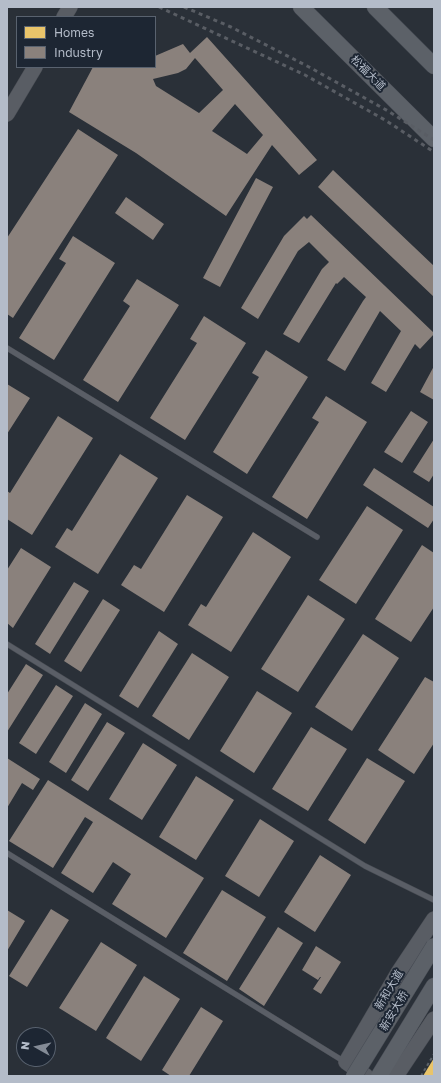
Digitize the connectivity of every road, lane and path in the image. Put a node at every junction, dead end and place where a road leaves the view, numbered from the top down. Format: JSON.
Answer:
{"nodes":[{"id":1,"x":70,"y":7,"type":"edge"},
{"id":2,"x":301,"y":7,"type":"edge"},
{"id":3,"x":375,"y":7,"type":"edge"},
{"id":4,"x":65,"y":16,"type":"edge"},
{"id":5,"x":434,"y":66,"type":"edge"},
{"id":6,"x":34,"y":68,"type":"edge"},
{"id":7,"x":7,"y":114,"type":"edge"},
{"id":8,"x":434,"y":139,"type":"edge"},
{"id":9,"x":7,"y":348,"type":"edge"},
{"id":10,"x":317,"y":537,"type":"dead end"},
{"id":11,"x":7,"y":644,"type":"edge"},
{"id":12,"x":7,"y":853,"type":"edge"},
{"id":13,"x":434,"y":900,"type":"edge"},
{"id":14,"x":434,"y":919,"type":"edge"},
{"id":15,"x":434,"y":946,"type":"edge"},
{"id":16,"x":434,"y":986,"type":"edge"},
{"id":17,"x":434,"y":1019,"type":"edge"},
{"id":18,"x":434,"y":1054,"type":"edge"},
{"id":19,"x":346,"y":1062,"type":"junction"},
{"id":20,"x":354,"y":1076,"type":"edge"},
{"id":21,"x":366,"y":1076,"type":"edge"},
{"id":22,"x":379,"y":1076,"type":"edge"},
{"id":23,"x":396,"y":1076,"type":"edge"},
{"id":24,"x":421,"y":1076,"type":"edge"}],
"edges":[{"from":1,"to":4,"type":"main road"},
{"from":2,"to":8,"type":"main road","name":"松福大道"},
{"from":3,"to":5,"type":"main road"},
{"from":6,"to":7,"type":"main road"},
{"from":9,"to":10,"type":"lane"},
{"from":11,"to":13,"type":"lane"},
{"from":12,"to":19,"type":"lane"},
{"from":14,"to":19,"type":"main road","name":"新和大道"},
{"from":15,"to":20,"type":"main road","name":"新安大桥","bridge":true},
{"from":16,"to":22,"type":"main road","name":"新安大桥"},
{"from":17,"to":23,"type":"main road"},
{"from":18,"to":24,"type":"path"},
{"from":19,"to":21,"type":"main road"}]}
